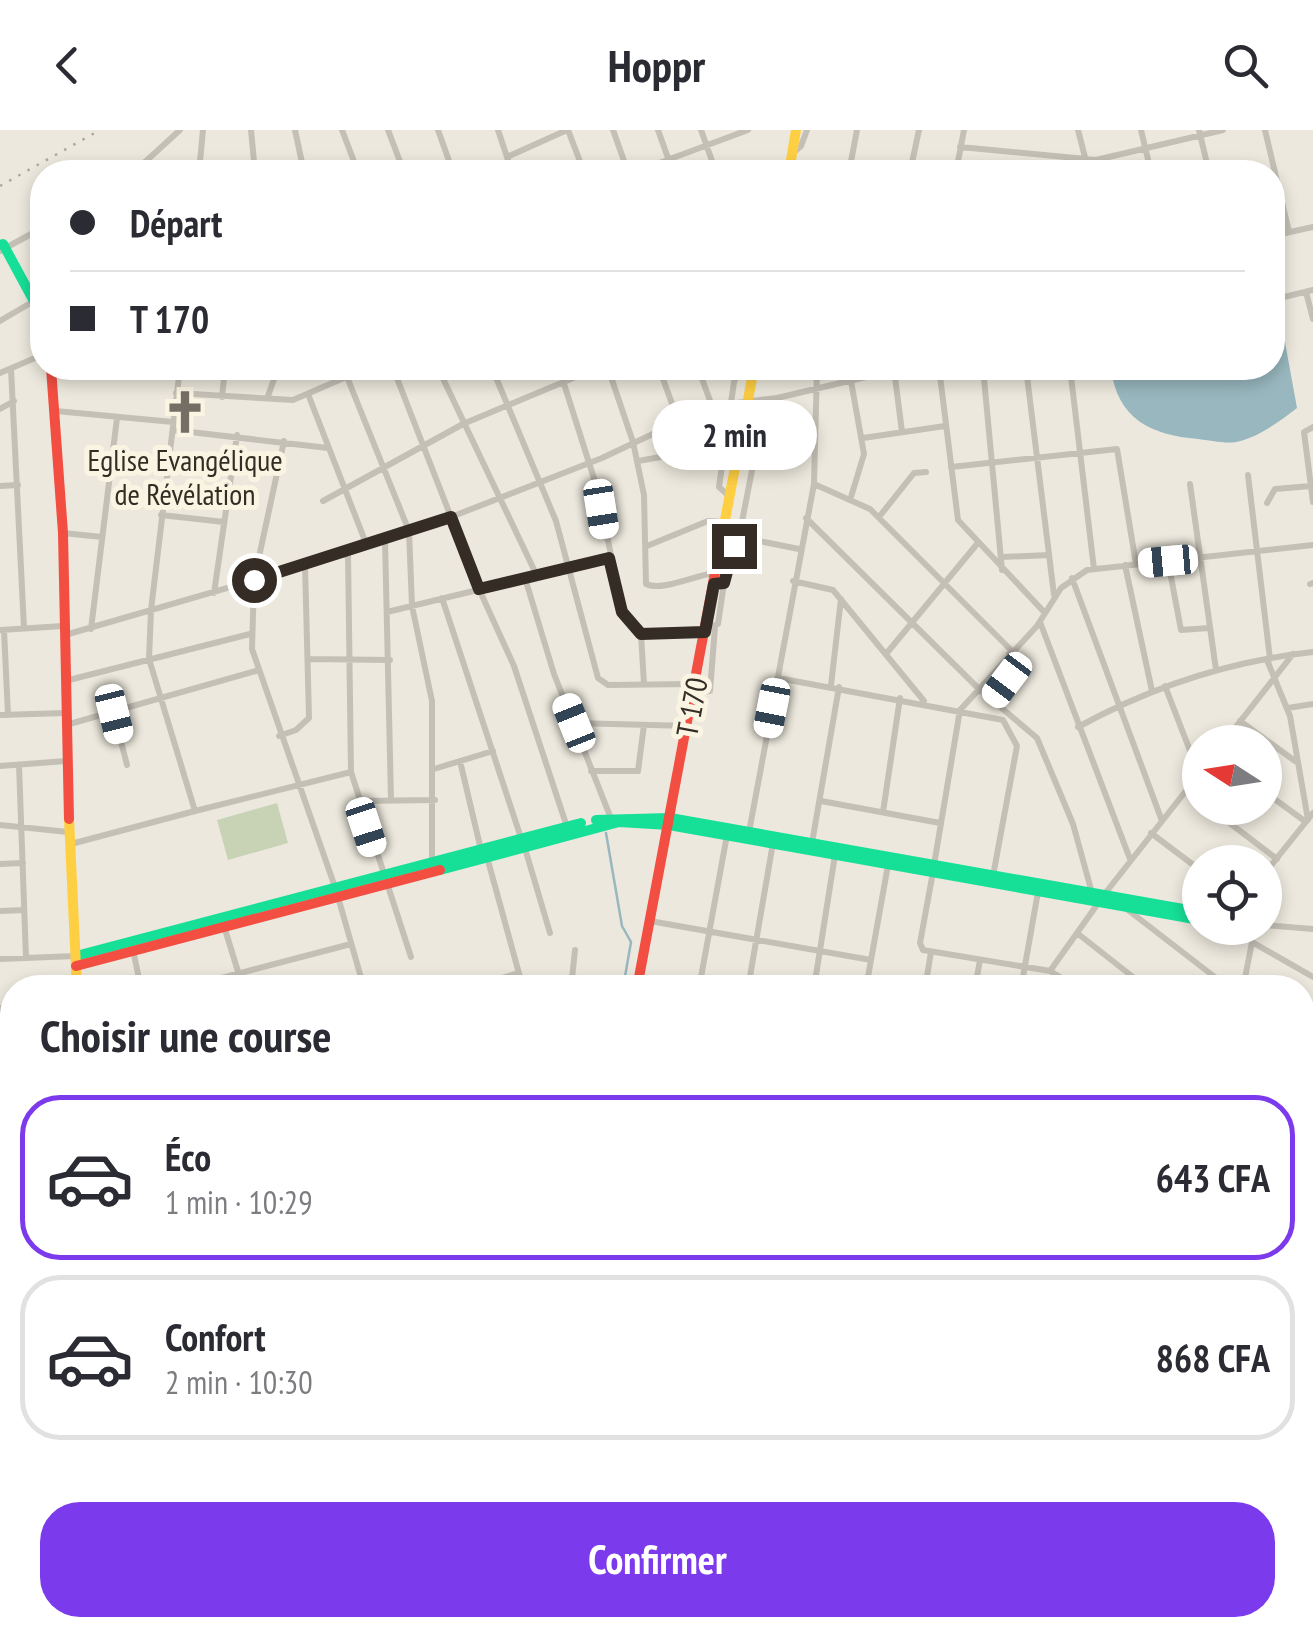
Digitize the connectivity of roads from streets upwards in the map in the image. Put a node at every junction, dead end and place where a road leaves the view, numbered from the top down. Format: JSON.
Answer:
{"nodes":[{"id":1,"x":180,"y":130,"type":"edge"},
{"id":2,"x":203,"y":130,"type":"edge"},
{"id":3,"x":252,"y":130,"type":"edge"},
{"id":4,"x":295,"y":130,"type":"edge"},
{"id":5,"x":342,"y":130,"type":"edge"},
{"id":6,"x":388,"y":130,"type":"edge"},
{"id":7,"x":438,"y":130,"type":"edge"},
{"id":8,"x":498,"y":130,"type":"edge"},
{"id":9,"x":568,"y":130,"type":"edge"},
{"id":10,"x":614,"y":130,"type":"edge"},
{"id":11,"x":658,"y":130,"type":"edge"},
{"id":12,"x":702,"y":130,"type":"edge"},
{"id":13,"x":748,"y":130,"type":"edge"},
{"id":14,"x":796,"y":130,"type":"edge"},
{"id":15,"x":807,"y":130,"type":"edge"},
{"id":16,"x":857,"y":130,"type":"edge"},
{"id":17,"x":919,"y":130,"type":"edge"},
{"id":18,"x":964,"y":130,"type":"edge"},
{"id":19,"x":1078,"y":130,"type":"edge"},
{"id":20,"x":1141,"y":130,"type":"edge"},
{"id":21,"x":1223,"y":130,"type":"edge"},
{"id":22,"x":1265,"y":130,"type":"edge"},
{"id":23,"x":1199,"y":133,"type":"edge"},
{"id":24,"x":706,"y":145,"type":"junction"},
{"id":25,"x":960,"y":147,"type":"junction"},
{"id":26,"x":1146,"y":148,"type":"junction"},
{"id":27,"x":792,"y":154,"type":"junction"},
{"id":28,"x":507,"y":157,"type":"junction"},
{"id":29,"x":668,"y":158,"type":"junction"},
{"id":30,"x":1104,"y":159,"type":"joint"},
{"id":31,"x":147,"y":160,"type":"edge"},
{"id":32,"x":200,"y":160,"type":"edge"},
{"id":33,"x":254,"y":160,"type":"edge"},
{"id":34,"x":301,"y":160,"type":"edge"},
{"id":35,"x":353,"y":160,"type":"edge"},
{"id":36,"x":399,"y":160,"type":"edge"},
{"id":37,"x":449,"y":160,"type":"edge"},
{"id":38,"x":508,"y":160,"type":"edge"},
{"id":39,"x":579,"y":160,"type":"edge"},
{"id":40,"x":624,"y":160,"type":"edge"},
{"id":41,"x":663,"y":160,"type":"edge"},
{"id":42,"x":712,"y":160,"type":"edge"},
{"id":43,"x":791,"y":160,"type":"edge"},
{"id":44,"x":851,"y":160,"type":"edge"},
{"id":45,"x":913,"y":160,"type":"edge"},
{"id":46,"x":958,"y":160,"type":"edge"},
{"id":47,"x":1077,"y":160,"type":"edge"},
{"id":48,"x":1086,"y":160,"type":"edge"},
{"id":49,"x":1095,"y":160,"type":"edge"},
{"id":50,"x":1148,"y":160,"type":"edge"},
{"id":51,"x":1206,"y":160,"type":"edge"},
{"id":52,"x":1272,"y":160,"type":"edge"},
{"id":53,"x":1285,"y":215,"type":"edge"},
{"id":54,"x":1313,"y":227,"type":"edge"},
{"id":55,"x":1289,"y":232,"type":"junction"},
{"id":56,"x":1285,"y":233,"type":"edge"},
{"id":57,"x":30,"y":234,"type":"edge"},
{"id":58,"x":3,"y":248,"type":"edge"},
{"id":59,"x":1310,"y":291,"type":"edge"},
{"id":60,"x":30,"y":295,"type":"edge"},
{"id":61,"x":1285,"y":297,"type":"edge"},
{"id":62,"x":30,"y":304,"type":"edge"},
{"id":63,"x":1313,"y":319,"type":"edge"},
{"id":64,"x":0,"y":322,"type":"edge"},
{"id":65,"x":30,"y":361,"type":"edge"},
{"id":66,"x":12,"y":369,"type":"junction"},
{"id":67,"x":0,"y":373,"type":"edge"},
{"id":68,"x":53,"y":380,"type":"edge"},
{"id":69,"x":178,"y":380,"type":"edge"},
{"id":70,"x":224,"y":380,"type":"edge"},
{"id":71,"x":274,"y":380,"type":"edge"},
{"id":72,"x":340,"y":380,"type":"edge"},
{"id":73,"x":348,"y":380,"type":"edge"},
{"id":74,"x":398,"y":380,"type":"edge"},
{"id":75,"x":443,"y":380,"type":"edge"},
{"id":76,"x":498,"y":380,"type":"edge"},
{"id":77,"x":612,"y":380,"type":"edge"},
{"id":78,"x":663,"y":380,"type":"edge"},
{"id":79,"x":702,"y":380,"type":"edge"},
{"id":80,"x":737,"y":380,"type":"edge"},
{"id":81,"x":754,"y":380,"type":"edge"},
{"id":82,"x":816,"y":380,"type":"edge"},
{"id":83,"x":855,"y":380,"type":"edge"},
{"id":84,"x":895,"y":380,"type":"edge"},
{"id":85,"x":940,"y":380,"type":"edge"},
{"id":86,"x":984,"y":380,"type":"edge"},
{"id":87,"x":1028,"y":380,"type":"edge"},
{"id":88,"x":1071,"y":380,"type":"edge"},
{"id":89,"x":562,"y":381,"type":"joint"},
{"id":90,"x":851,"y":381,"type":"junction"},
{"id":91,"x":814,"y":390,"type":"junction"},
{"id":92,"x":176,"y":393,"type":"junction"},
{"id":93,"x":308,"y":394,"type":"junction"},
{"id":94,"x":268,"y":396,"type":"junction"},
{"id":95,"x":222,"y":397,"type":"junction"},
{"id":96,"x":14,"y":401,"type":"junction"},
{"id":97,"x":754,"y":402,"type":"junction"},
{"id":98,"x":510,"y":404,"type":"junction"},
{"id":99,"x":731,"y":404,"type":"junction"},
{"id":100,"x":712,"y":406,"type":"junction"},
{"id":101,"x":0,"y":408,"type":"edge"},
{"id":102,"x":56,"y":410,"type":"junction"},
{"id":103,"x":117,"y":418,"type":"junction"},
{"id":104,"x":678,"y":420,"type":"junction"},
{"id":105,"x":463,"y":424,"type":"junction"},
{"id":106,"x":173,"y":426,"type":"junction"},
{"id":107,"x":946,"y":426,"type":"junction"},
{"id":108,"x":1313,"y":427,"type":"edge"},
{"id":109,"x":902,"y":432,"type":"junction"},
{"id":110,"x":237,"y":435,"type":"junction"},
{"id":111,"x":863,"y":438,"type":"junction"},
{"id":112,"x":284,"y":441,"type":"junction"},
{"id":113,"x":633,"y":442,"type":"junction"},
{"id":114,"x":740,"y":445,"type":"junction"},
{"id":115,"x":726,"y":446,"type":"junction"},
{"id":116,"x":328,"y":448,"type":"junction"},
{"id":117,"x":424,"y":448,"type":"junction"},
{"id":118,"x":1079,"y":451,"type":"junction"},
{"id":119,"x":1038,"y":456,"type":"junction"},
{"id":120,"x":638,"y":461,"type":"junction"},
{"id":121,"x":588,"y":463,"type":"junction"},
{"id":122,"x":994,"y":463,"type":"junction"},
{"id":123,"x":951,"y":467,"type":"junction"},
{"id":124,"x":386,"y":468,"type":"junction"},
{"id":125,"x":926,"y":472,"type":"dead end"},
{"id":126,"x":1248,"y":475,"type":"dead end"},
{"id":127,"x":538,"y":484,"type":"junction"},
{"id":128,"x":814,"y":484,"type":"junction"},
{"id":129,"x":1190,"y":484,"type":"dead end"},
{"id":130,"x":18,"y":485,"type":"junction"},
{"id":131,"x":0,"y":486,"type":"edge"},
{"id":132,"x":1311,"y":486,"type":"edge"},
{"id":133,"x":345,"y":490,"type":"junction"},
{"id":134,"x":730,"y":496,"type":"junction"},
{"id":135,"x":502,"y":498,"type":"junction"},
{"id":136,"x":850,"y":498,"type":"junction"},
{"id":137,"x":323,"y":501,"type":"dead end"},
{"id":138,"x":1267,"y":502,"type":"dead end"},
{"id":139,"x":1313,"y":502,"type":"edge"},
{"id":140,"x":161,"y":514,"type":"junction"},
{"id":141,"x":451,"y":517,"type":"junction"},
{"id":142,"x":878,"y":517,"type":"junction"},
{"id":143,"x":806,"y":518,"type":"junction"},
{"id":144,"x":224,"y":522,"type":"junction"},
{"id":145,"x":726,"y":522,"type":"junction"},
{"id":146,"x":409,"y":531,"type":"junction"},
{"id":147,"x":62,"y":533,"type":"junction"},
{"id":148,"x":102,"y":537,"type":"junction"},
{"id":149,"x":739,"y":537,"type":"junction"},
{"id":150,"x":385,"y":540,"type":"junction"},
{"id":151,"x":977,"y":544,"type":"junction"},
{"id":152,"x":1313,"y":545,"type":"edge"},
{"id":153,"x":367,"y":546,"type":"junction"},
{"id":154,"x":647,"y":546,"type":"junction"},
{"id":155,"x":800,"y":549,"type":"junction"},
{"id":156,"x":1254,"y":552,"type":"junction"},
{"id":157,"x":348,"y":554,"type":"junction"},
{"id":158,"x":1049,"y":555,"type":"junction"},
{"id":159,"x":1002,"y":557,"type":"junction"},
{"id":160,"x":609,"y":558,"type":"junction"},
{"id":161,"x":1198,"y":558,"type":"junction"},
{"id":162,"x":1168,"y":561,"type":"junction"},
{"id":163,"x":1136,"y":564,"type":"junction"},
{"id":164,"x":305,"y":565,"type":"junction"},
{"id":165,"x":1124,"y":566,"type":"junction"},
{"id":166,"x":566,"y":568,"type":"junction"},
{"id":167,"x":1094,"y":570,"type":"junction"},
{"id":168,"x":1002,"y":573,"type":"junction"},
{"id":169,"x":538,"y":576,"type":"junction"},
{"id":170,"x":525,"y":578,"type":"junction"},
{"id":171,"x":1072,"y":578,"type":"junction"},
{"id":172,"x":254,"y":580,"type":"junction"},
{"id":173,"x":718,"y":580,"type":"junction"},
{"id":174,"x":793,"y":581,"type":"junction"},
{"id":175,"x":945,"y":585,"type":"junction"},
{"id":176,"x":479,"y":589,"type":"junction"},
{"id":177,"x":214,"y":593,"type":"junction"},
{"id":178,"x":442,"y":598,"type":"junction"},
{"id":179,"x":1055,"y":598,"type":"junction"},
{"id":180,"x":841,"y":599,"type":"junction"},
{"id":181,"x":412,"y":606,"type":"junction"},
{"id":182,"x":150,"y":610,"type":"junction"},
{"id":183,"x":387,"y":612,"type":"junction"},
{"id":184,"x":1045,"y":614,"type":"junction"},
{"id":185,"x":1040,"y":622,"type":"junction"},
{"id":186,"x":913,"y":623,"type":"junction"},
{"id":187,"x":24,"y":628,"type":"junction"},
{"id":188,"x":1209,"y":628,"type":"junction"},
{"id":189,"x":91,"y":629,"type":"junction"},
{"id":190,"x":709,"y":629,"type":"junction"},
{"id":191,"x":2,"y":630,"type":"edge"},
{"id":192,"x":63,"y":631,"type":"junction"},
{"id":193,"x":250,"y":634,"type":"junction"},
{"id":194,"x":641,"y":634,"type":"junction"},
{"id":195,"x":1011,"y":652,"type":"junction"},
{"id":196,"x":1313,"y":652,"type":"edge"},
{"id":197,"x":886,"y":654,"type":"junction"},
{"id":198,"x":1293,"y":654,"type":"junction"},
{"id":199,"x":150,"y":658,"type":"junction"},
{"id":200,"x":308,"y":659,"type":"junction"},
{"id":201,"x":349,"y":659,"type":"junction"},
{"id":202,"x":1268,"y":659,"type":"junction"},
{"id":203,"x":390,"y":660,"type":"junction"},
{"id":204,"x":1216,"y":670,"type":"junction"},
{"id":205,"x":256,"y":671,"type":"junction"},
{"id":206,"x":778,"y":678,"type":"junction"},
{"id":207,"x":1275,"y":678,"type":"junction"},
{"id":208,"x":65,"y":682,"type":"junction"},
{"id":209,"x":644,"y":684,"type":"junction"},
{"id":210,"x":835,"y":686,"type":"junction"},
{"id":211,"x":1165,"y":686,"type":"junction"},
{"id":212,"x":978,"y":688,"type":"junction"},
{"id":213,"x":695,"y":689,"type":"junction"},
{"id":214,"x":1152,"y":691,"type":"junction"},
{"id":215,"x":900,"y":698,"type":"junction"},
{"id":216,"x":993,"y":699,"type":"junction"},
{"id":217,"x":164,"y":700,"type":"junction"},
{"id":218,"x":925,"y":702,"type":"junction"},
{"id":219,"x":1120,"y":704,"type":"junction"},
{"id":220,"x":1313,"y":704,"type":"edge"},
{"id":221,"x":1288,"y":708,"type":"junction"},
{"id":222,"x":960,"y":710,"type":"junction"},
{"id":223,"x":114,"y":714,"type":"junction"},
{"id":224,"x":4,"y":715,"type":"edge"},
{"id":225,"x":65,"y":719,"type":"junction"},
{"id":226,"x":1240,"y":721,"type":"junction"},
{"id":227,"x":574,"y":723,"type":"junction"},
{"id":228,"x":644,"y":725,"type":"junction"},
{"id":229,"x":1237,"y":725,"type":"edge"},
{"id":230,"x":688,"y":726,"type":"junction"},
{"id":231,"x":1078,"y":727,"type":"junction"},
{"id":232,"x":1182,"y":730,"type":"edge"},
{"id":233,"x":280,"y":736,"type":"junction"},
{"id":234,"x":493,"y":751,"type":"junction"},
{"id":235,"x":460,"y":760,"type":"junction"},
{"id":236,"x":66,"y":761,"type":"junction"},
{"id":237,"x":1296,"y":762,"type":"junction"},
{"id":238,"x":20,"y":765,"type":"junction"},
{"id":239,"x":127,"y":765,"type":"dead end"},
{"id":240,"x":0,"y":766,"type":"edge"},
{"id":241,"x":434,"y":769,"type":"junction"},
{"id":242,"x":591,"y":771,"type":"junction"},
{"id":243,"x":351,"y":772,"type":"junction"},
{"id":244,"x":296,"y":785,"type":"junction"},
{"id":245,"x":1182,"y":796,"type":"edge"},
{"id":246,"x":391,"y":800,"type":"junction"},
{"id":247,"x":435,"y":800,"type":"junction"},
{"id":248,"x":820,"y":800,"type":"junction"},
{"id":249,"x":358,"y":801,"type":"junction"},
{"id":250,"x":1282,"y":802,"type":"edge"},
{"id":251,"x":195,"y":812,"type":"junction"},
{"id":252,"x":883,"y":812,"type":"junction"},
{"id":253,"x":610,"y":816,"type":"junction"},
{"id":254,"x":1309,"y":818,"type":"edge"},
{"id":255,"x":1162,"y":821,"type":"junction"},
{"id":256,"x":670,"y":822,"type":"junction"},
{"id":257,"x":940,"y":823,"type":"junction"},
{"id":258,"x":0,"y":825,"type":"edge"},
{"id":259,"x":1232,"y":825,"type":"edge"},
{"id":260,"x":567,"y":826,"type":"junction"},
{"id":261,"x":21,"y":828,"type":"junction"},
{"id":262,"x":68,"y":832,"type":"junction"},
{"id":263,"x":749,"y":833,"type":"junction"},
{"id":264,"x":1151,"y":833,"type":"junction"},
{"id":265,"x":727,"y":835,"type":"junction"},
{"id":266,"x":523,"y":842,"type":"junction"},
{"id":267,"x":773,"y":843,"type":"junction"},
{"id":268,"x":812,"y":843,"type":"junction"},
{"id":269,"x":69,"y":844,"type":"junction"},
{"id":270,"x":1259,"y":845,"type":"edge"},
{"id":271,"x":1282,"y":853,"type":"edge"},
{"id":272,"x":484,"y":854,"type":"junction"},
{"id":273,"x":835,"y":855,"type":"junction"},
{"id":274,"x":1182,"y":856,"type":"edge"},
{"id":275,"x":1130,"y":859,"type":"junction"},
{"id":276,"x":23,"y":862,"type":"junction"},
{"id":277,"x":0,"y":864,"type":"edge"},
{"id":278,"x":888,"y":865,"type":"junction"},
{"id":279,"x":432,"y":868,"type":"junction"},
{"id":280,"x":934,"y":869,"type":"junction"},
{"id":281,"x":993,"y":876,"type":"junction"},
{"id":282,"x":386,"y":881,"type":"junction"},
{"id":283,"x":1038,"y":892,"type":"junction"},
{"id":284,"x":337,"y":894,"type":"junction"},
{"id":285,"x":1098,"y":898,"type":"junction"},
{"id":286,"x":1123,"y":906,"type":"junction"},
{"id":287,"x":24,"y":910,"type":"junction"},
{"id":288,"x":1182,"y":910,"type":"edge"},
{"id":289,"x":0,"y":911,"type":"edge"},
{"id":290,"x":1182,"y":917,"type":"edge"},
{"id":291,"x":649,"y":920,"type":"junction"},
{"id":292,"x":224,"y":925,"type":"junction"},
{"id":293,"x":1282,"y":927,"type":"edge"},
{"id":294,"x":1313,"y":930,"type":"edge"},
{"id":295,"x":709,"y":931,"type":"junction"},
{"id":296,"x":550,"y":933,"type":"dead end"},
{"id":297,"x":1078,"y":933,"type":"junction"},
{"id":298,"x":756,"y":938,"type":"junction"},
{"id":299,"x":352,"y":944,"type":"junction"},
{"id":300,"x":1251,"y":945,"type":"edge"},
{"id":301,"x":1257,"y":945,"type":"edge"},
{"id":302,"x":133,"y":948,"type":"junction"},
{"id":303,"x":821,"y":949,"type":"junction"},
{"id":304,"x":576,"y":950,"type":"dead end"},
{"id":305,"x":931,"y":952,"type":"junction"},
{"id":306,"x":411,"y":957,"type":"dead end"},
{"id":307,"x":0,"y":958,"type":"edge"},
{"id":308,"x":26,"y":958,"type":"junction"},
{"id":309,"x":872,"y":960,"type":"junction"},
{"id":310,"x":980,"y":960,"type":"junction"},
{"id":311,"x":76,"y":961,"type":"junction"},
{"id":312,"x":1026,"y":968,"type":"junction"},
{"id":313,"x":1050,"y":971,"type":"junction"},
{"id":314,"x":238,"y":973,"type":"junction"},
{"id":315,"x":519,"y":973,"type":"joint"},
{"id":316,"x":77,"y":975,"type":"edge"},
{"id":317,"x":138,"y":975,"type":"edge"},
{"id":318,"x":231,"y":975,"type":"edge"},
{"id":319,"x":360,"y":975,"type":"edge"},
{"id":320,"x":512,"y":975,"type":"edge"},
{"id":321,"x":573,"y":975,"type":"edge"},
{"id":322,"x":639,"y":975,"type":"edge"},
{"id":323,"x":701,"y":975,"type":"edge"},
{"id":324,"x":750,"y":975,"type":"edge"},
{"id":325,"x":816,"y":975,"type":"edge"},
{"id":326,"x":869,"y":975,"type":"edge"},
{"id":327,"x":927,"y":975,"type":"edge"},
{"id":328,"x":977,"y":975,"type":"edge"},
{"id":329,"x":1024,"y":975,"type":"edge"},
{"id":330,"x":1057,"y":975,"type":"edge"},
{"id":331,"x":1131,"y":975,"type":"edge"},
{"id":332,"x":1212,"y":975,"type":"edge"},
{"id":333,"x":1246,"y":975,"type":"edge"},
{"id":334,"x":1310,"y":975,"type":"edge"}],
"edges":[{"from":1,"to":31,"type":"street"},
{"from":2,"to":32,"type":"street"},
{"from":3,"to":33,"type":"street"},
{"from":4,"to":34,"type":"street"},
{"from":5,"to":35,"type":"street"},
{"from":6,"to":36,"type":"street"},
{"from":7,"to":37,"type":"street"},
{"from":8,"to":28,"type":"street"},
{"from":9,"to":28,"type":"street"},
{"from":9,"to":39,"type":"street"},
{"from":10,"to":40,"type":"street"},
{"from":11,"to":29,"type":"street"},
{"from":12,"to":24,"type":"street"},
{"from":13,"to":24,"type":"street"},
{"from":14,"to":27,"type":"street"},
{"from":15,"to":27,"type":"street"},
{"from":16,"to":44,"type":"street"},
{"from":17,"to":45,"type":"street"},
{"from":18,"to":25,"type":"street"},
{"from":19,"to":48,"type":"street"},
{"from":20,"to":26,"type":"street"},
{"from":21,"to":23,"type":"street"},
{"from":22,"to":52,"type":"street"},
{"from":23,"to":26,"type":"street"},
{"from":23,"to":51,"type":"street"},
{"from":24,"to":29,"type":"street"},
{"from":24,"to":42,"type":"street"},
{"from":25,"to":46,"type":"street"},
{"from":25,"to":47,"type":"street"},
{"from":26,"to":30,"type":"street"},
{"from":26,"to":50,"type":"street"},
{"from":27,"to":43,"type":"street"},
{"from":28,"to":38,"type":"street"},
{"from":29,"to":41,"type":"street"},
{"from":30,"to":49,"type":"street"},
{"from":53,"to":55,"type":"street"},
{"from":54,"to":55,"type":"street"},
{"from":55,"to":56,"type":"street"},
{"from":57,"to":58,"type":"street"},
{"from":58,"to":60,"type":"street"},
{"from":59,"to":61,"type":"street"},
{"from":59,"to":63,"type":"street"},
{"from":62,"to":64,"type":"street"},
{"from":65,"to":66,"type":"street"},
{"from":66,"to":67,"type":"street"},
{"from":66,"to":96,"type":"street"},
{"from":68,"to":102,"type":"street"},
{"from":69,"to":92,"type":"street"},
{"from":70,"to":95,"type":"street"},
{"from":71,"to":94,"type":"street"},
{"from":72,"to":93,"type":"street"},
{"from":73,"to":124,"type":"street"},
{"from":74,"to":117,"type":"street"},
{"from":75,"to":105,"type":"street"},
{"from":76,"to":98,"type":"street"},
{"from":77,"to":113,"type":"street"},
{"from":78,"to":104,"type":"street"},
{"from":79,"to":100,"type":"street"},
{"from":80,"to":99,"type":"street"},
{"from":81,"to":97,"type":"street","name":"T 170"},
{"from":82,"to":91,"type":"street"},
{"from":83,"to":90,"type":"street"},
{"from":84,"to":109,"type":"street"},
{"from":85,"to":107,"type":"street"},
{"from":86,"to":122,"type":"street"},
{"from":87,"to":119,"type":"street"},
{"from":88,"to":118,"type":"street"},
{"from":89,"to":98,"type":"street"},
{"from":89,"to":121,"type":"street"},
{"from":90,"to":91,"type":"street"},
{"from":90,"to":111,"type":"street"},
{"from":91,"to":97,"type":"street"},
{"from":91,"to":128,"type":"street"},
{"from":92,"to":95,"type":"street"},
{"from":92,"to":106,"type":"street"},
{"from":93,"to":94,"type":"street"},
{"from":93,"to":116,"type":"street"},
{"from":94,"to":95,"type":"street"},
{"from":96,"to":101,"type":"street"},
{"from":96,"to":130,"type":"street"},
{"from":97,"to":99,"type":"street"},
{"from":97,"to":114,"type":"street","name":"T 170"},
{"from":97,"to":149,"type":"street"},
{"from":98,"to":105,"type":"street"},
{"from":98,"to":127,"type":"street"},
{"from":99,"to":100,"type":"street"},
{"from":99,"to":115,"type":"street"},
{"from":100,"to":104,"type":"street"},
{"from":102,"to":103,"type":"street"},
{"from":102,"to":147,"type":"street"},
{"from":103,"to":106,"type":"street"},
{"from":103,"to":148,"type":"street"},
{"from":104,"to":113,"type":"street"},
{"from":105,"to":117,"type":"street"},
{"from":105,"to":135,"type":"street"},
{"from":106,"to":110,"type":"street"},
{"from":106,"to":140,"type":"street"},
{"from":107,"to":109,"type":"street"},
{"from":107,"to":123,"type":"street"},
{"from":108,"to":132,"type":"street"},
{"from":109,"to":111,"type":"street"},
{"from":110,"to":112,"type":"street"},
{"from":110,"to":144,"type":"street"},
{"from":111,"to":136,"type":"street"},
{"from":112,"to":116,"type":"street"},
{"from":112,"to":172,"type":"street"},
{"from":113,"to":120,"type":"street"},
{"from":113,"to":121,"type":"street"},
{"from":114,"to":115,"type":"street"},
{"from":114,"to":134,"type":"street","name":"T 170"},
{"from":115,"to":120,"type":"street"},
{"from":115,"to":134,"type":"street"},
{"from":116,"to":133,"type":"street"},
{"from":117,"to":124,"type":"street"},
{"from":117,"to":141,"type":"street"},
{"from":118,"to":119,"type":"street"},
{"from":118,"to":163,"type":"street"},
{"from":118,"to":167,"type":"street"},
{"from":119,"to":122,"type":"street"},
{"from":119,"to":158,"type":"street"},
{"from":120,"to":154,"type":"street"},
{"from":121,"to":127,"type":"street"},
{"from":121,"to":160,"type":"street"},
{"from":122,"to":123,"type":"street"},
{"from":122,"to":159,"type":"street"},
{"from":123,"to":151,"type":"street"},
{"from":124,"to":133,"type":"street"},
{"from":124,"to":146,"type":"street"},
{"from":125,"to":142,"type":"street"},
{"from":126,"to":156,"type":"street"},
{"from":127,"to":135,"type":"street"},
{"from":127,"to":166,"type":"street"},
{"from":128,"to":136,"type":"street"},
{"from":128,"to":143,"type":"street"},
{"from":129,"to":161,"type":"street"},
{"from":130,"to":131,"type":"street"},
{"from":130,"to":187,"type":"street"},
{"from":132,"to":138,"type":"street"},
{"from":132,"to":139,"type":"street"},
{"from":133,"to":137,"type":"street"},
{"from":133,"to":153,"type":"street"},
{"from":134,"to":145,"type":"street","name":"T 170"},
{"from":135,"to":141,"type":"street"},
{"from":135,"to":169,"type":"street"},
{"from":136,"to":142,"type":"street"},
{"from":140,"to":144,"type":"street"},
{"from":140,"to":182,"type":"street"},
{"from":141,"to":146,"type":"street"},
{"from":141,"to":176,"type":"street"},
{"from":142,"to":175,"type":"street"},
{"from":143,"to":155,"type":"street"},
{"from":143,"to":186,"type":"street"},
{"from":144,"to":177,"type":"street"},
{"from":145,"to":154,"type":"street"},
{"from":145,"to":173,"type":"street","name":"T 170"},
{"from":146,"to":150,"type":"street"},
{"from":146,"to":181,"type":"street"},
{"from":147,"to":148,"type":"street"},
{"from":147,"to":192,"type":"street"},
{"from":148,"to":189,"type":"street"},
{"from":149,"to":155,"type":"street"},
{"from":149,"to":173,"type":"street"},
{"from":150,"to":153,"type":"street"},
{"from":150,"to":183,"type":"street"},
{"from":151,"to":168,"type":"street"},
{"from":151,"to":175,"type":"street"},
{"from":152,"to":156,"type":"street"},
{"from":153,"to":157,"type":"street"},
{"from":154,"to":173,"type":"street"},
{"from":155,"to":174,"type":"street"},
{"from":156,"to":161,"type":"street"},
{"from":156,"to":202,"type":"street"},
{"from":157,"to":164,"type":"street"},
{"from":157,"to":201,"type":"street"},
{"from":158,"to":159,"type":"street"},
{"from":158,"to":179,"type":"street"},
{"from":159,"to":168,"type":"street"},
{"from":160,"to":166,"type":"street"},
{"from":160,"to":194,"type":"street"},
{"from":161,"to":162,"type":"street"},
{"from":161,"to":188,"type":"street"},
{"from":162,"to":163,"type":"street"},
{"from":162,"to":188,"type":"street"},
{"from":163,"to":165,"type":"street"},
{"from":164,"to":172,"type":"street"},
{"from":164,"to":200,"type":"street"},
{"from":165,"to":167,"type":"street"},
{"from":165,"to":214,"type":"street"},
{"from":166,"to":169,"type":"street"},
{"from":166,"to":209,"type":"street"},
{"from":167,"to":171,"type":"street"},
{"from":168,"to":184,"type":"street"},
{"from":169,"to":170,"type":"street"},
{"from":170,"to":176,"type":"street"},
{"from":170,"to":227,"type":"street"},
{"from":171,"to":179,"type":"street"},
{"from":171,"to":219,"type":"street"},
{"from":172,"to":177,"type":"street"},
{"from":172,"to":193,"type":"street"},
{"from":173,"to":190,"type":"street","name":"T 170"},
{"from":174,"to":180,"type":"street"},
{"from":174,"to":206,"type":"street"},
{"from":175,"to":186,"type":"street"},
{"from":175,"to":195,"type":"street"},
{"from":176,"to":178,"type":"street"},
{"from":176,"to":260,"type":"street"},
{"from":177,"to":182,"type":"street"},
{"from":178,"to":181,"type":"street"},
{"from":178,"to":234,"type":"street"},
{"from":179,"to":184,"type":"street"},
{"from":180,"to":197,"type":"street"},
{"from":180,"to":210,"type":"street"},
{"from":181,"to":183,"type":"street"},
{"from":181,"to":241,"type":"street"},
{"from":182,"to":189,"type":"street"},
{"from":182,"to":199,"type":"street"},
{"from":183,"to":203,"type":"street"},
{"from":184,"to":185,"type":"street"},
{"from":185,"to":195,"type":"street"},
{"from":185,"to":231,"type":"street"},
{"from":186,"to":197,"type":"street"},
{"from":186,"to":212,"type":"street"},
{"from":187,"to":191,"type":"street"},
{"from":187,"to":192,"type":"street"},
{"from":188,"to":204,"type":"street"},
{"from":189,"to":192,"type":"street"},
{"from":190,"to":194,"type":"street"},
{"from":190,"to":213,"type":"street","name":"T 170"},
{"from":191,"to":224,"type":"street"},
{"from":192,"to":208,"type":"street"},
{"from":193,"to":199,"type":"street"},
{"from":193,"to":205,"type":"street"},
{"from":194,"to":209,"type":"street"},
{"from":195,"to":212,"type":"street"},
{"from":195,"to":216,"type":"street"},
{"from":196,"to":198,"type":"street"},
{"from":197,"to":218,"type":"street"},
{"from":198,"to":202,"type":"street"},
{"from":198,"to":207,"type":"street"},
{"from":199,"to":208,"type":"street"},
{"from":199,"to":217,"type":"street"},
{"from":200,"to":201,"type":"street"},
{"from":200,"to":233,"type":"street"},
{"from":201,"to":203,"type":"street"},
{"from":201,"to":243,"type":"street"},
{"from":202,"to":204,"type":"street"},
{"from":202,"to":207,"type":"street"},
{"from":203,"to":246,"type":"street"},
{"from":204,"to":211,"type":"street"},
{"from":205,"to":217,"type":"street"},
{"from":205,"to":233,"type":"street"},
{"from":206,"to":210,"type":"street"},
{"from":206,"to":263,"type":"street"},
{"from":207,"to":221,"type":"street"},
{"from":207,"to":226,"type":"street"},
{"from":208,"to":225,"type":"street"},
{"from":209,"to":213,"type":"street"},
{"from":210,"to":215,"type":"street"},
{"from":210,"to":248,"type":"street"},
{"from":211,"to":214,"type":"street"},
{"from":211,"to":232,"type":"street"},
{"from":212,"to":216,"type":"street"},
{"from":212,"to":222,"type":"street"},
{"from":213,"to":230,"type":"street","name":"T 170"},
{"from":214,"to":219,"type":"street"},
{"from":215,"to":218,"type":"street"},
{"from":215,"to":252,"type":"street"},
{"from":216,"to":285,"type":"street"},
{"from":217,"to":223,"type":"street"},
{"from":217,"to":251,"type":"street"},
{"from":218,"to":222,"type":"street"},
{"from":219,"to":231,"type":"street"},
{"from":219,"to":255,"type":"street"},
{"from":220,"to":221,"type":"street"},
{"from":221,"to":237,"type":"street"},
{"from":222,"to":257,"type":"street"},
{"from":222,"to":281,"type":"street"},
{"from":223,"to":225,"type":"street"},
{"from":223,"to":239,"type":"street"},
{"from":224,"to":225,"type":"street"},
{"from":225,"to":236,"type":"street"},
{"from":226,"to":229,"type":"street"},
{"from":226,"to":237,"type":"street"},
{"from":227,"to":228,"type":"street"},
{"from":227,"to":242,"type":"street"},
{"from":228,"to":230,"type":"street"},
{"from":228,"to":242,"type":"street"},
{"from":230,"to":256,"type":"street","name":"T 170"},
{"from":231,"to":275,"type":"street"},
{"from":233,"to":244,"type":"street"},
{"from":234,"to":235,"type":"street"},
{"from":234,"to":266,"type":"street"},
{"from":235,"to":241,"type":"street"},
{"from":235,"to":272,"type":"street"},
{"from":236,"to":238,"type":"street"},
{"from":236,"to":262,"type":"street"},
{"from":237,"to":254,"type":"street"},
{"from":238,"to":240,"type":"street"},
{"from":238,"to":261,"type":"street"},
{"from":241,"to":247,"type":"street"},
{"from":242,"to":253,"type":"street"},
{"from":243,"to":244,"type":"street"},
{"from":243,"to":249,"type":"street"},
{"from":244,"to":251,"type":"street"},
{"from":244,"to":284,"type":"street"},
{"from":245,"to":255,"type":"street"},
{"from":246,"to":247,"type":"street"},
{"from":246,"to":249,"type":"street"},
{"from":247,"to":279,"type":"street"},
{"from":248,"to":252,"type":"street"},
{"from":248,"to":268,"type":"street"},
{"from":249,"to":282,"type":"street"},
{"from":250,"to":254,"type":"street"},
{"from":251,"to":269,"type":"street"},
{"from":252,"to":257,"type":"street"},
{"from":253,"to":256,"type":"street"},
{"from":253,"to":260,"type":"street"},
{"from":254,"to":271,"type":"street"},
{"from":255,"to":264,"type":"street"},
{"from":256,"to":263,"type":"street"},
{"from":256,"to":265,"type":"street"},
{"from":256,"to":266,"type":"street"},
{"from":256,"to":291,"type":"street","name":"T 170"},
{"from":257,"to":280,"type":"street"},
{"from":258,"to":261,"type":"street"},
{"from":259,"to":270,"type":"street"},
{"from":260,"to":266,"type":"street"},
{"from":261,"to":262,"type":"street"},
{"from":261,"to":276,"type":"street"},
{"from":262,"to":269,"type":"street"},
{"from":263,"to":268,"type":"street"},
{"from":264,"to":274,"type":"street"},
{"from":264,"to":275,"type":"street"},
{"from":265,"to":267,"type":"street"},
{"from":265,"to":295,"type":"street"},
{"from":266,"to":272,"type":"street"},
{"from":266,"to":296,"type":"street"},
{"from":267,"to":273,"type":"street"},
{"from":267,"to":298,"type":"street"},
{"from":268,"to":280,"type":"street"},
{"from":269,"to":311,"type":"street"},
{"from":272,"to":279,"type":"street"},
{"from":272,"to":315,"type":"street"},
{"from":273,"to":278,"type":"street"},
{"from":273,"to":303,"type":"street"},
{"from":275,"to":285,"type":"street"},
{"from":276,"to":277,"type":"street"},
{"from":276,"to":287,"type":"street"},
{"from":278,"to":280,"type":"street"},
{"from":278,"to":309,"type":"street"},
{"from":279,"to":282,"type":"street"},
{"from":280,"to":281,"type":"street"},
{"from":280,"to":283,"type":"street"},
{"from":280,"to":305,"type":"street"},
{"from":281,"to":285,"type":"street"},
{"from":282,"to":284,"type":"street"},
{"from":282,"to":306,"type":"street"},
{"from":283,"to":285,"type":"street"},
{"from":283,"to":312,"type":"street"},
{"from":284,"to":292,"type":"street"},
{"from":284,"to":299,"type":"street"},
{"from":285,"to":286,"type":"street"},
{"from":285,"to":288,"type":"street"},
{"from":285,"to":297,"type":"street"},
{"from":286,"to":290,"type":"street"},
{"from":286,"to":332,"type":"street"},
{"from":287,"to":289,"type":"street"},
{"from":287,"to":308,"type":"street"},
{"from":291,"to":295,"type":"street"},
{"from":291,"to":322,"type":"street","name":"T 170"},
{"from":292,"to":302,"type":"street"},
{"from":292,"to":314,"type":"street"},
{"from":293,"to":294,"type":"street"},
{"from":295,"to":298,"type":"street"},
{"from":295,"to":323,"type":"street"},
{"from":297,"to":313,"type":"street"},
{"from":297,"to":331,"type":"street"},
{"from":298,"to":303,"type":"street"},
{"from":298,"to":324,"type":"street"},
{"from":299,"to":314,"type":"street"},
{"from":299,"to":319,"type":"street"},
{"from":300,"to":333,"type":"street"},
{"from":301,"to":334,"type":"street"},
{"from":302,"to":311,"type":"street"},
{"from":302,"to":317,"type":"street"},
{"from":303,"to":309,"type":"street"},
{"from":303,"to":325,"type":"street"},
{"from":304,"to":321,"type":"street"},
{"from":305,"to":310,"type":"street"},
{"from":305,"to":327,"type":"street"},
{"from":307,"to":308,"type":"street"},
{"from":308,"to":311,"type":"street"},
{"from":309,"to":326,"type":"street"},
{"from":310,"to":312,"type":"street"},
{"from":310,"to":328,"type":"street"},
{"from":311,"to":316,"type":"street"},
{"from":312,"to":313,"type":"street"},
{"from":312,"to":329,"type":"street"},
{"from":313,"to":330,"type":"street"},
{"from":314,"to":318,"type":"street"},
{"from":315,"to":320,"type":"street"}]}
